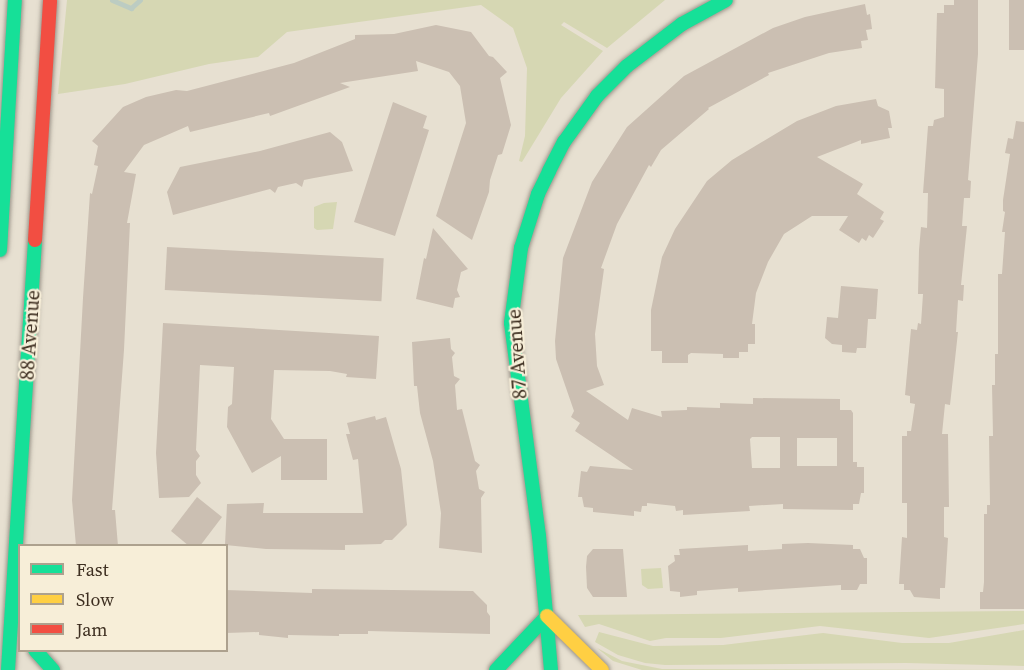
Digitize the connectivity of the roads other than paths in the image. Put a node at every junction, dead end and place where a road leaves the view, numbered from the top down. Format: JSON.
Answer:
{"nodes":[{"id":1,"x":15,"y":0,"type":"edge"},
{"id":2,"x":50,"y":0,"type":"edge"},
{"id":3,"x":726,"y":0,"type":"edge"},
{"id":4,"x":0,"y":250,"type":"edge"},
{"id":5,"x":20,"y":544,"type":"edge"},
{"id":6,"x":18,"y":574,"type":"edge"},
{"id":7,"x":547,"y":616,"type":"junction"},
{"id":8,"x":15,"y":628,"type":"edge"},
{"id":9,"x":36,"y":652,"type":"edge"},
{"id":10,"x":8,"y":670,"type":"edge"},
{"id":11,"x":53,"y":670,"type":"edge"},
{"id":12,"x":496,"y":670,"type":"edge"},
{"id":13,"x":551,"y":670,"type":"edge"},
{"id":14,"x":602,"y":670,"type":"edge"}],
"edges":[{"from":1,"to":4,"type":"main road"},
{"from":2,"to":5,"type":"main road","name":"88 Avenue"},
{"from":3,"to":7,"type":"main road","name":"87 Avenue"},
{"from":6,"to":8,"type":"main road","name":"88 Avenue"},
{"from":7,"to":12,"type":"main road"},
{"from":7,"to":13,"type":"main road","name":"87 Avenue"},
{"from":7,"to":14,"type":"main road"},
{"from":8,"to":10,"type":"main road","name":"88 Avenue"},
{"from":9,"to":11,"type":"main road"}]}
